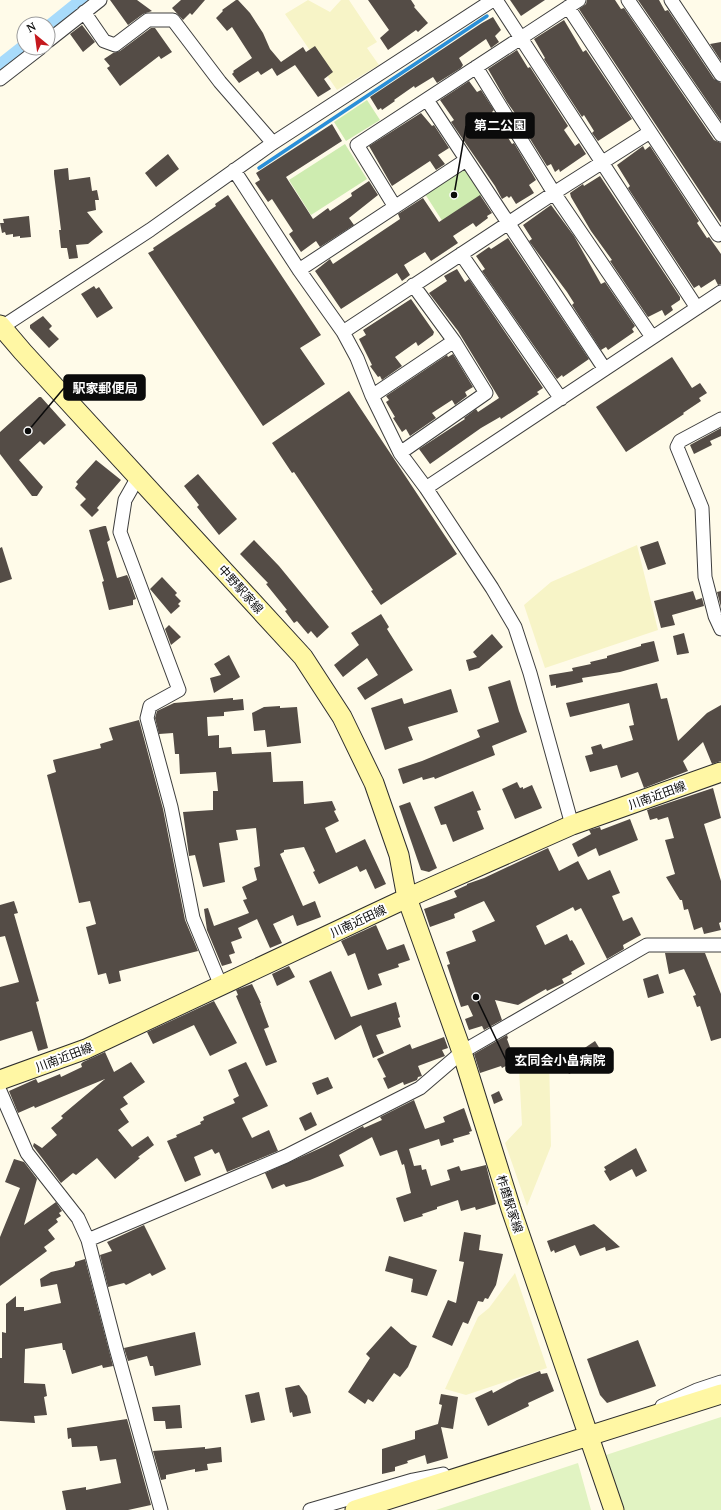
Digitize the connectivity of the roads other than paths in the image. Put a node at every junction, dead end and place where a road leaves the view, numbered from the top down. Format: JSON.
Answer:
{"nodes":[{"id":1,"x":100,"y":0,"type":"edge"},
{"id":2,"x":493,"y":0,"type":"edge"},
{"id":3,"x":496,"y":0,"type":"edge"},
{"id":4,"x":579,"y":0,"type":"edge"},
{"id":5,"x":628,"y":0,"type":"edge"},
{"id":6,"x":671,"y":0,"type":"edge"},
{"id":7,"x":568,"y":7,"type":"junction"},
{"id":8,"x":84,"y":12,"type":"junction"},
{"id":9,"x":56,"y":35,"type":"edge"},
{"id":10,"x":521,"y":38,"type":"junction"},
{"id":11,"x":30,"y":56,"type":"edge"},
{"id":12,"x":476,"y":67,"type":"junction"},
{"id":13,"x":721,"y":75,"type":"edge"},
{"id":14,"x":0,"y":79,"type":"edge"},
{"id":15,"x":427,"y":100,"type":"junction"},
{"id":16,"x":650,"y":132,"type":"junction"},
{"id":17,"x":721,"y":135,"type":"edge"},
{"id":18,"x":273,"y":143,"type":"junction"},
{"id":19,"x":466,"y":160,"type":"junction"},
{"id":20,"x":602,"y":163,"type":"junction"},
{"id":21,"x":234,"y":170,"type":"junction"},
{"id":22,"x":554,"y":193,"type":"junction"},
{"id":23,"x":395,"y":207,"type":"junction"},
{"id":24,"x":507,"y":223,"type":"junction"},
{"id":25,"x":720,"y":236,"type":"edge"},
{"id":26,"x":461,"y":254,"type":"junction"},
{"id":27,"x":299,"y":270,"type":"junction"},
{"id":28,"x":413,"y":285,"type":"junction"},
{"id":29,"x":721,"y":292,"type":"edge"},
{"id":30,"x":698,"y":308,"type":"junction"},
{"id":31,"x":1,"y":326,"type":"edge"},
{"id":32,"x":343,"y":332,"type":"junction"},
{"id":33,"x":652,"y":337,"type":"junction"},
{"id":34,"x":454,"y":341,"type":"junction"},
{"id":35,"x":604,"y":368,"type":"junction"},
{"id":36,"x":372,"y":396,"type":"junction"},
{"id":37,"x":561,"y":399,"type":"junction"},
{"id":38,"x":721,"y":419,"type":"edge"},
{"id":39,"x":400,"y":453,"type":"junction"},
{"id":40,"x":138,"y":477,"type":"junction"},
{"id":41,"x":426,"y":488,"type":"junction"},
{"id":42,"x":721,"y":629,"type":"edge"},
{"id":43,"x":721,"y":772,"type":"edge"},
{"id":44,"x":572,"y":825,"type":"junction"},
{"id":45,"x":408,"y":898,"type":"junction"},
{"id":46,"x":721,"y":945,"type":"edge"},
{"id":47,"x":221,"y":986,"type":"junction"},
{"id":48,"x":462,"y":1052,"type":"junction"},
{"id":49,"x":0,"y":1080,"type":"edge"},
{"id":50,"x":0,"y":1091,"type":"edge"},
{"id":51,"x":88,"y":1240,"type":"junction"},
{"id":52,"x":721,"y":1382,"type":"edge"},
{"id":53,"x":721,"y":1394,"type":"edge"},
{"id":54,"x":652,"y":1417,"type":"junction"},
{"id":55,"x":592,"y":1442,"type":"junction"},
{"id":56,"x":560,"y":1445,"type":"junction"},
{"id":57,"x":161,"y":1510,"type":"edge"},
{"id":58,"x":310,"y":1510,"type":"edge"},
{"id":59,"x":355,"y":1510,"type":"edge"},
{"id":60,"x":614,"y":1510,"type":"edge"}],
"edges":[{"from":1,"to":8,"type":"street"},
{"from":2,"to":18,"type":"street"},
{"from":3,"to":10,"type":"street"},
{"from":4,"to":7,"type":"street"},
{"from":5,"to":17,"type":"street"},
{"from":6,"to":13,"type":"street"},
{"from":7,"to":10,"type":"street"},
{"from":7,"to":16,"type":"street"},
{"from":8,"to":9,"type":"street"},
{"from":8,"to":18,"type":"street"},
{"from":10,"to":12,"type":"street"},
{"from":10,"to":20,"type":"street"},
{"from":11,"to":14,"type":"street"},
{"from":12,"to":15,"type":"street"},
{"from":12,"to":22,"type":"street"},
{"from":15,"to":19,"type":"street"},
{"from":15,"to":23,"type":"street"},
{"from":16,"to":20,"type":"street"},
{"from":16,"to":25,"type":"street"},
{"from":18,"to":21,"type":"street"},
{"from":19,"to":23,"type":"street"},
{"from":19,"to":24,"type":"street"},
{"from":20,"to":22,"type":"street"},
{"from":20,"to":30,"type":"street"},
{"from":21,"to":27,"type":"street"},
{"from":21,"to":31,"type":"street"},
{"from":22,"to":24,"type":"street"},
{"from":22,"to":33,"type":"street"},
{"from":23,"to":27,"type":"street"},
{"from":24,"to":26,"type":"street"},
{"from":24,"to":35,"type":"street"},
{"from":26,"to":28,"type":"street"},
{"from":26,"to":37,"type":"street"},
{"from":27,"to":32,"type":"street"},
{"from":28,"to":32,"type":"street"},
{"from":28,"to":34,"type":"street"},
{"from":29,"to":30,"type":"street"},
{"from":30,"to":33,"type":"street"},
{"from":31,"to":40,"type":"main road","name":"中野駅家線"},
{"from":32,"to":36,"type":"street"},
{"from":33,"to":35,"type":"street"},
{"from":34,"to":36,"type":"street"},
{"from":34,"to":39,"type":"street"},
{"from":35,"to":37,"type":"street"},
{"from":36,"to":39,"type":"street"},
{"from":37,"to":41,"type":"street"},
{"from":38,"to":42,"type":"street"},
{"from":39,"to":41,"type":"street"},
{"from":40,"to":45,"type":"main road","name":"中野駅家線"},
{"from":40,"to":47,"type":"street"},
{"from":41,"to":44,"type":"street"},
{"from":43,"to":44,"type":"main road","name":"川南近田線"},
{"from":44,"to":45,"type":"main road","name":"川南近田線"},
{"from":45,"to":47,"type":"main road","name":"川南近田線"},
{"from":45,"to":48,"type":"main road","name":"柞磨駅家線"},
{"from":46,"to":48,"type":"street"},
{"from":47,"to":49,"type":"main road","name":"川南近田線"},
{"from":48,"to":51,"type":"street"},
{"from":48,"to":55,"type":"main road","name":"柞磨駅家線"},
{"from":50,"to":51,"type":"street"},
{"from":51,"to":57,"type":"street"},
{"from":52,"to":54,"type":"street"},
{"from":53,"to":54,"type":"main road"},
{"from":54,"to":55,"type":"main road"},
{"from":55,"to":56,"type":"main road"},
{"from":55,"to":60,"type":"main road","name":"柞磨駅家線"},
{"from":56,"to":58,"type":"street"},
{"from":56,"to":59,"type":"main road"}]}
